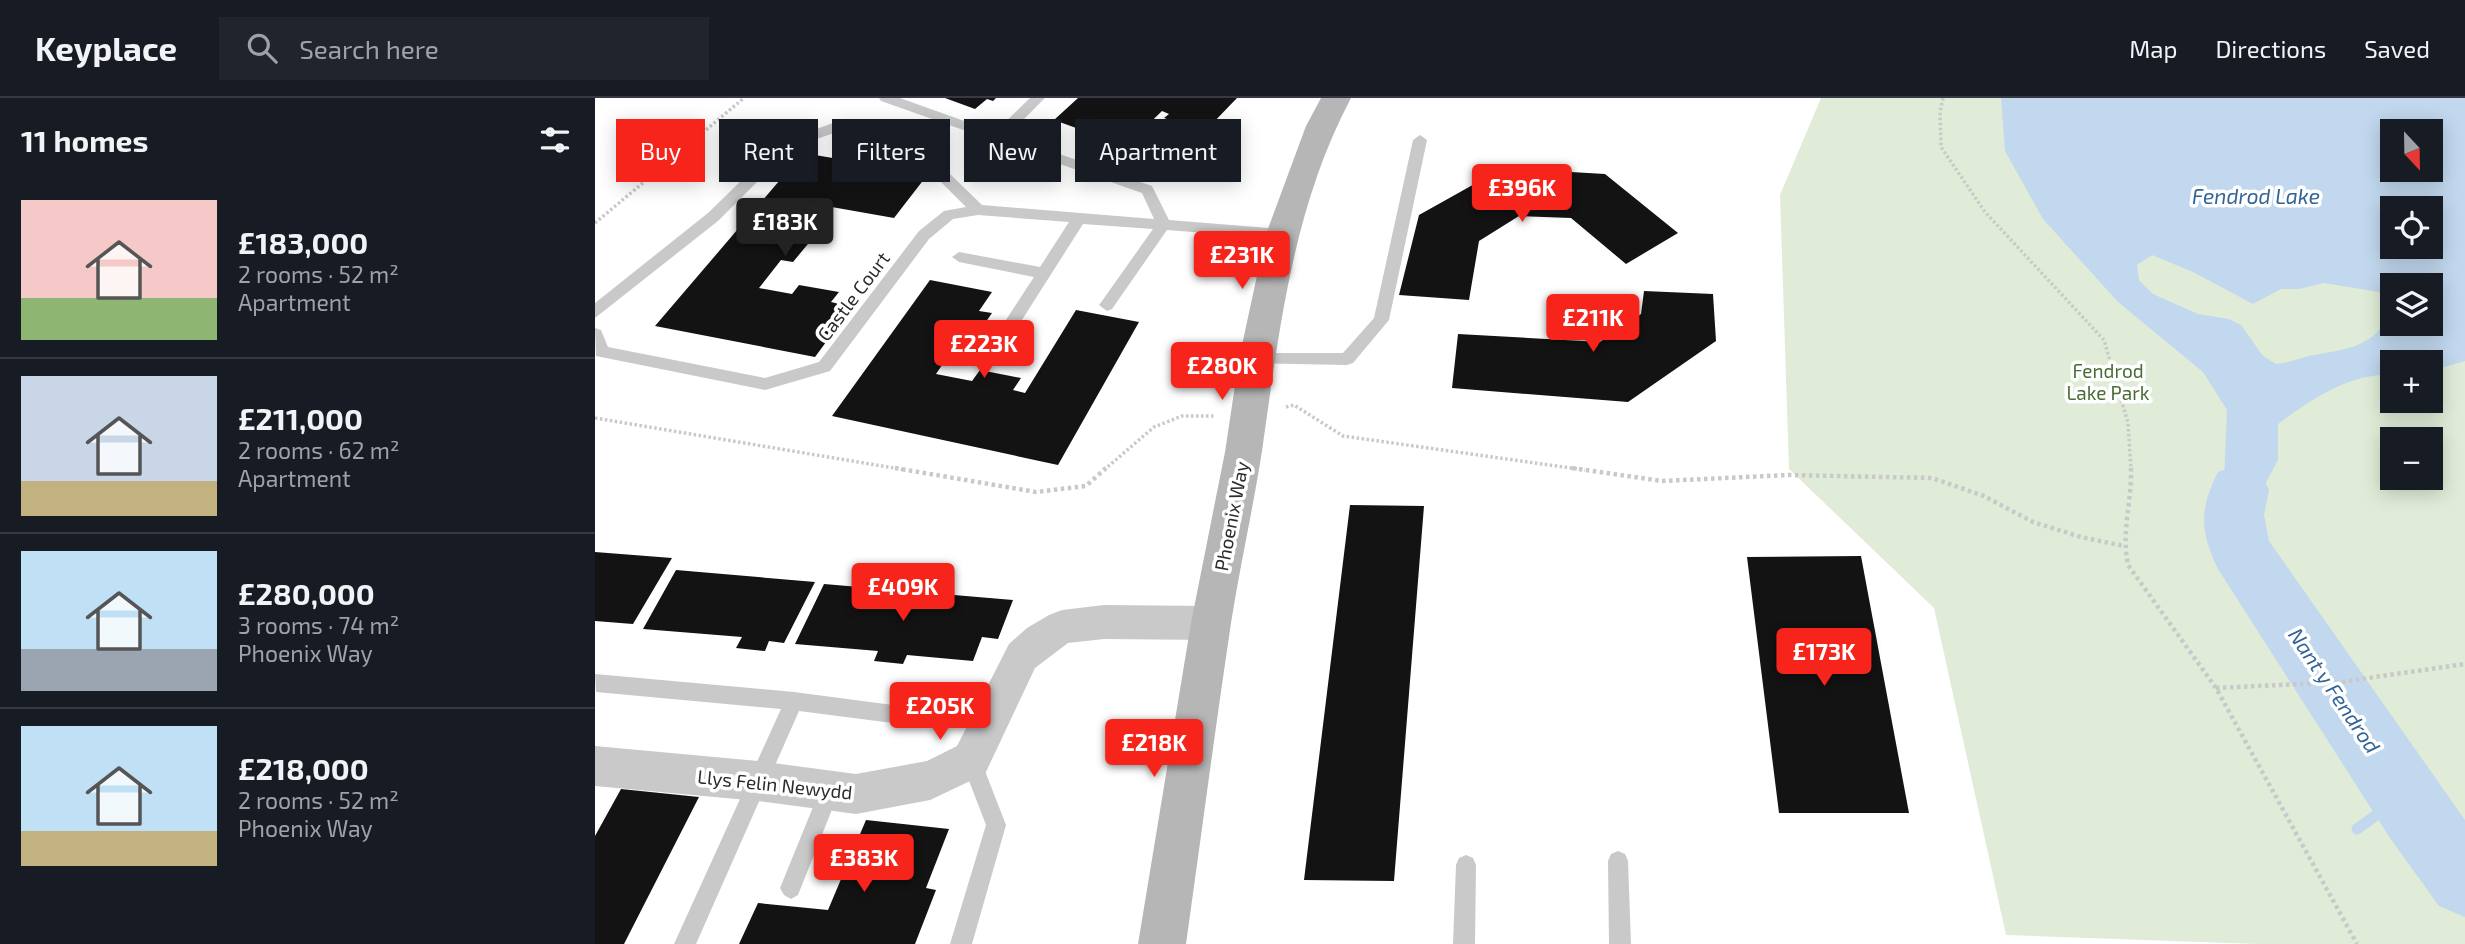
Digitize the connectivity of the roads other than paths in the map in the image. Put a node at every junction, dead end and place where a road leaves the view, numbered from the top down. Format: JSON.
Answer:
{"nodes":[{"id":1,"x":886,"y":98,"type":"edge"},
{"id":2,"x":1038,"y":98,"type":"edge"},
{"id":3,"x":1336,"y":98,"type":"edge"},
{"id":4,"x":1016,"y":119,"type":"edge"},
{"id":5,"x":964,"y":125,"type":"edge"},
{"id":6,"x":1420,"y":140,"type":"dead end"},
{"id":7,"x":1061,"y":160,"type":"edge"},
{"id":8,"x":978,"y":210,"type":"junction"},
{"id":9,"x":1080,"y":217,"type":"junction"},
{"id":10,"x":1164,"y":224,"type":"junction"},
{"id":11,"x":1282,"y":234,"type":"junction"},
{"id":12,"x":959,"y":257,"type":"dead end"},
{"id":13,"x":1044,"y":273,"type":"junction"},
{"id":14,"x":1107,"y":305,"type":"dead end"},
{"id":15,"x":595,"y":312,"type":"edge"},
{"id":16,"x":595,"y":334,"type":"edge"},
{"id":17,"x":993,"y":352,"type":"dead end"},
{"id":18,"x":1255,"y":359,"type":"junction"},
{"id":19,"x":1211,"y":624,"type":"junction"},
{"id":20,"x":596,"y":683,"type":"edge"},
{"id":21,"x":794,"y":701,"type":"junction"},
{"id":22,"x":908,"y":716,"type":"dead end"},
{"id":23,"x":971,"y":760,"type":"junction"},
{"id":24,"x":595,"y":766,"type":"edge"},
{"id":25,"x":758,"y":781,"type":"junction"},
{"id":26,"x":829,"y":792,"type":"junction"},
{"id":27,"x":1618,"y":861,"type":"dead end"},
{"id":28,"x":1466,"y":865,"type":"dead end"},
{"id":29,"x":791,"y":888,"type":"dead end"},
{"id":30,"x":685,"y":944,"type":"edge"},
{"id":31,"x":961,"y":944,"type":"edge"},
{"id":32,"x":1162,"y":944,"type":"edge"},
{"id":33,"x":1464,"y":944,"type":"edge"},
{"id":34,"x":1620,"y":944,"type":"edge"}],
"edges":[{"from":1,"to":5,"type":"lane"},
{"from":2,"to":4,"type":"lane"},
{"from":3,"to":11,"type":"street","name":"Phoenix Way"},
{"from":6,"to":18,"type":"lane"},
{"from":7,"to":10,"type":"lane"},
{"from":8,"to":9,"type":"lane","name":"Castle Court"},
{"from":8,"to":15,"type":"lane"},
{"from":8,"to":16,"type":"lane","name":"Castle Court"},
{"from":9,"to":10,"type":"lane","name":"Castle Court"},
{"from":9,"to":13,"type":"lane"},
{"from":10,"to":11,"type":"lane","name":"Castle Court"},
{"from":10,"to":14,"type":"lane"},
{"from":11,"to":18,"type":"street","name":"Phoenix Way"},
{"from":12,"to":13,"type":"lane"},
{"from":13,"to":17,"type":"lane"},
{"from":18,"to":19,"type":"street","name":"Phoenix Way"},
{"from":19,"to":23,"type":"street"},
{"from":19,"to":32,"type":"street","name":"Phoenix Way"},
{"from":20,"to":21,"type":"lane"},
{"from":21,"to":22,"type":"lane"},
{"from":21,"to":25,"type":"lane"},
{"from":23,"to":26,"type":"street","name":"Llys Felin Newydd"},
{"from":23,"to":31,"type":"lane"},
{"from":24,"to":25,"type":"street","name":"Llys Felin Newydd"},
{"from":25,"to":26,"type":"street","name":"Llys Felin Newydd"},
{"from":25,"to":30,"type":"lane"},
{"from":26,"to":29,"type":"lane"},
{"from":27,"to":34,"type":"lane"},
{"from":28,"to":33,"type":"lane"}]}
